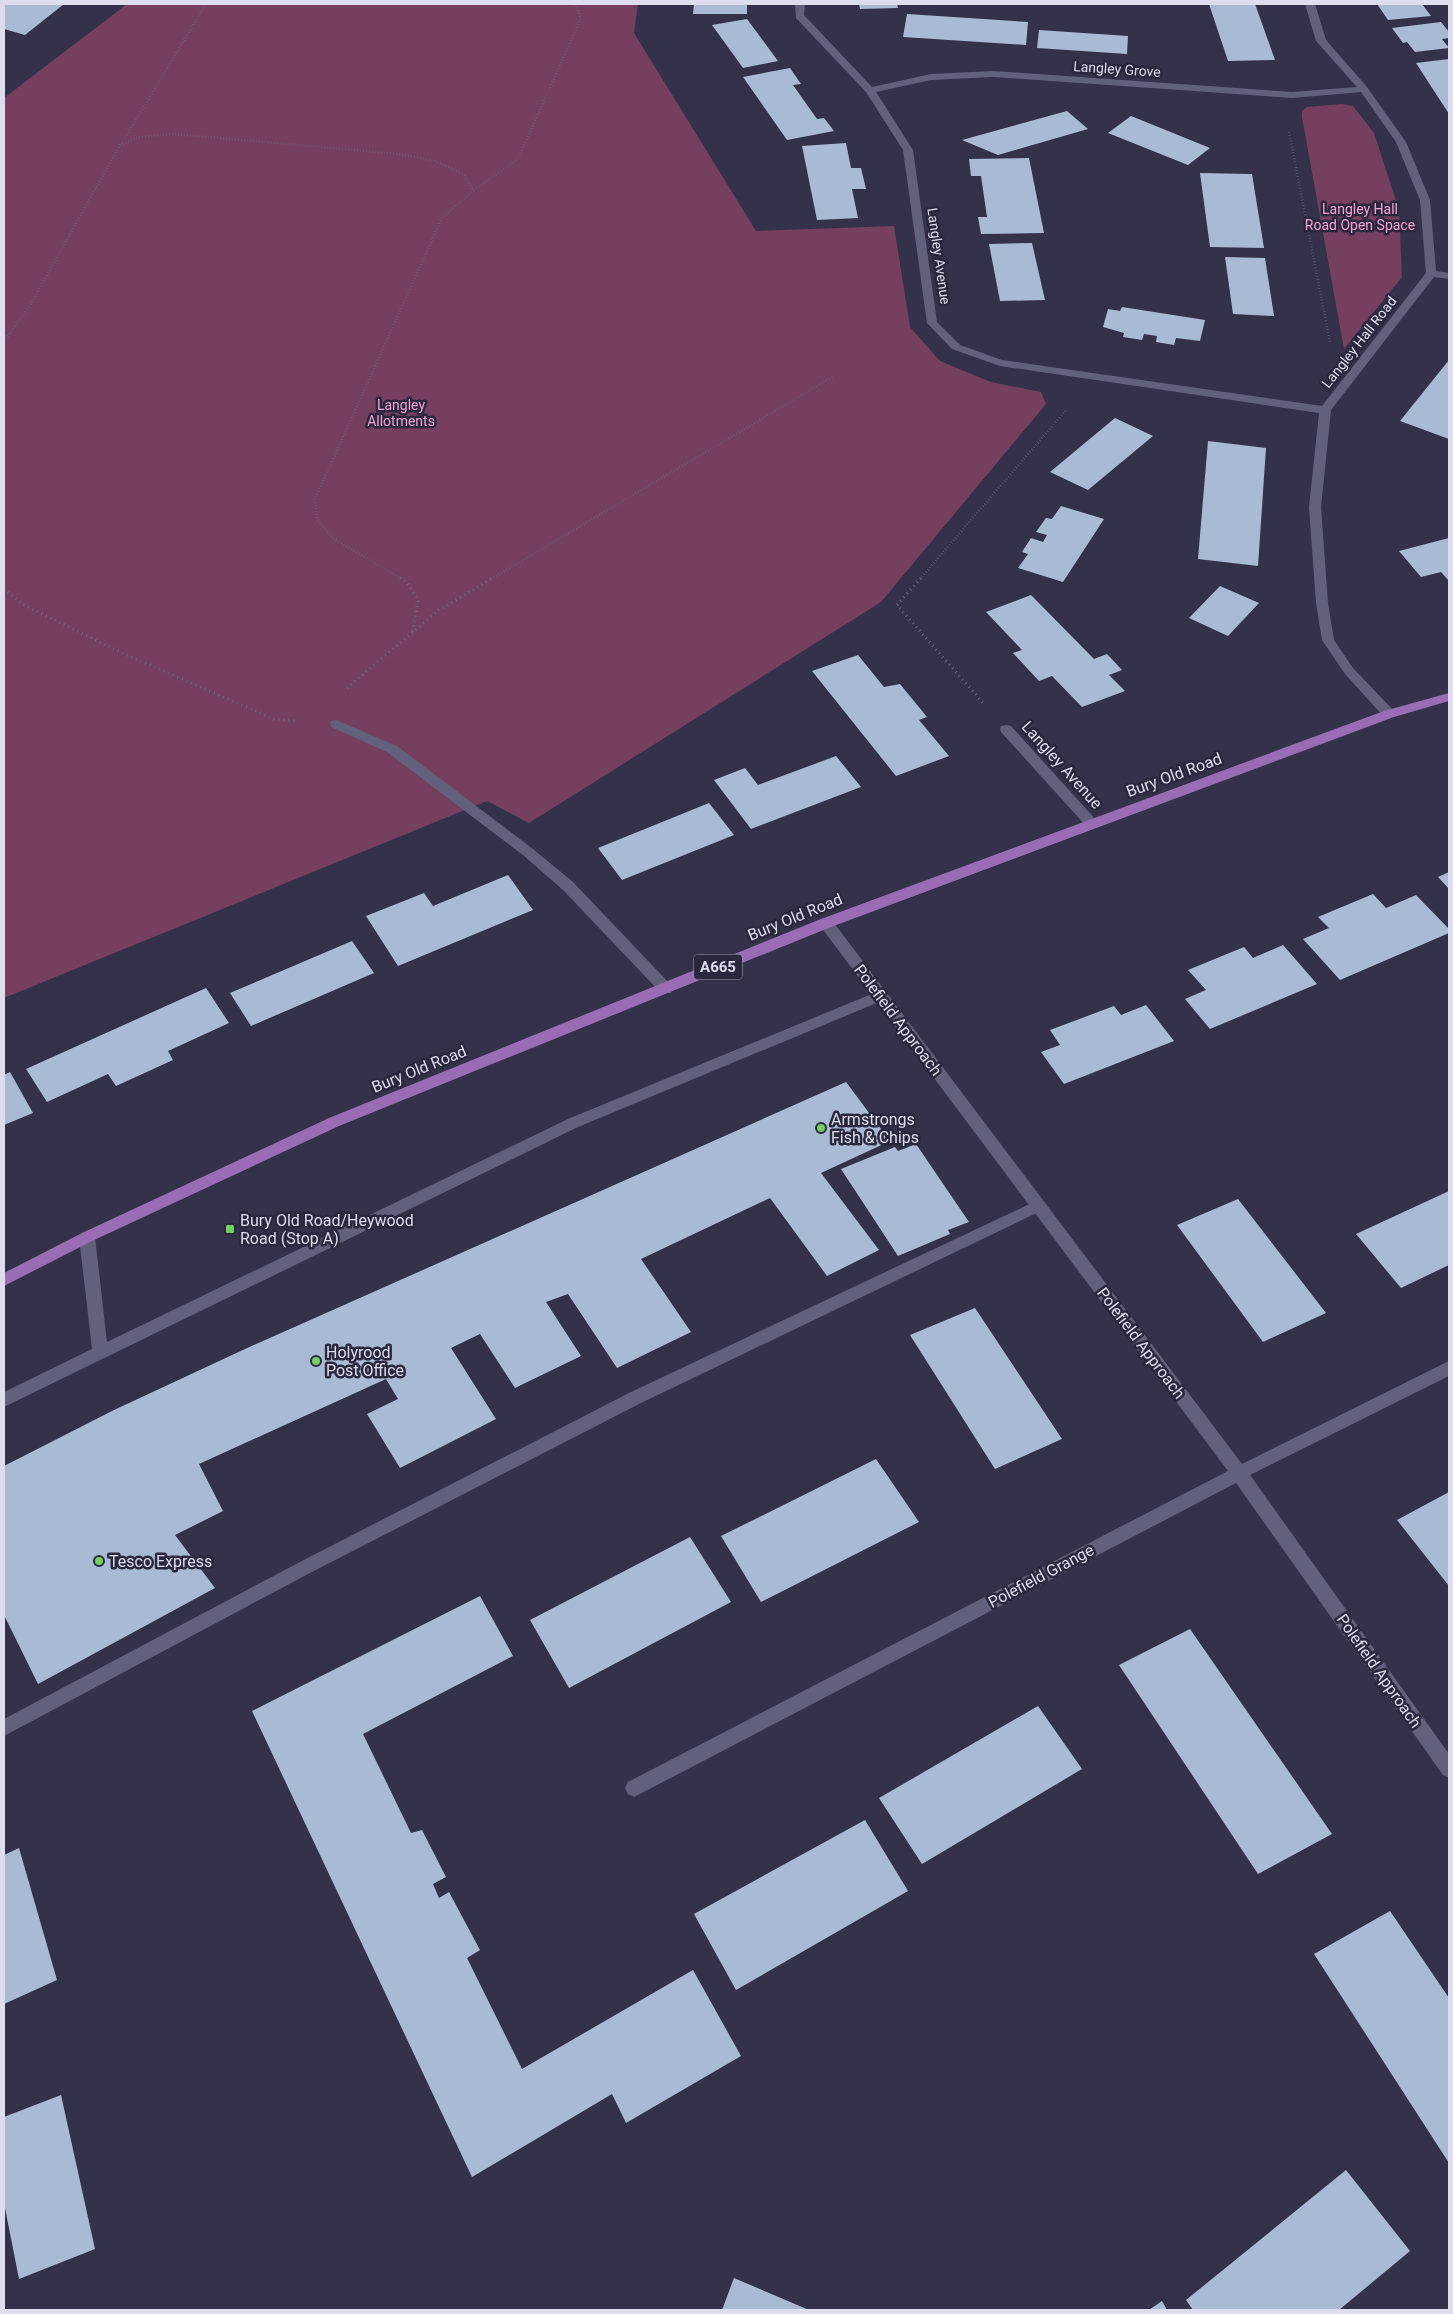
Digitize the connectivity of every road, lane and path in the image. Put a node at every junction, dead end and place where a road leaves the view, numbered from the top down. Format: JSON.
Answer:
{"nodes":[{"id":1,"x":206,"y":4,"type":"edge"},
{"id":2,"x":579,"y":4,"type":"edge"},
{"id":3,"x":800,"y":4,"type":"edge"},
{"id":4,"x":1310,"y":4,"type":"edge"},
{"id":5,"x":575,"y":5,"type":"edge"},
{"id":6,"x":1364,"y":89,"type":"junction"},
{"id":7,"x":870,"y":90,"type":"junction"},
{"id":8,"x":1283,"y":94,"type":"junction"},
{"id":9,"x":120,"y":145,"type":"junction"},
{"id":10,"x":474,"y":190,"type":"junction"},
{"id":11,"x":1431,"y":273,"type":"junction"},
{"id":12,"x":1449,"y":276,"type":"edge"},
{"id":13,"x":4,"y":341,"type":"edge"},
{"id":14,"x":1358,"y":369,"type":"junction"},
{"id":15,"x":834,"y":376,"type":"dead end"},
{"id":16,"x":1094,"y":376,"type":"junction"},
{"id":17,"x":1326,"y":410,"type":"junction"},
{"id":18,"x":4,"y":589,"type":"edge"},
{"id":19,"x":412,"y":633,"type":"junction"},
{"id":20,"x":1449,"y":697,"type":"edge"},
{"id":21,"x":1390,"y":714,"type":"junction"},
{"id":22,"x":336,"y":724,"type":"junction"},
{"id":23,"x":1006,"y":729,"type":"joint"},
{"id":24,"x":1092,"y":824,"type":"junction"},
{"id":25,"x":826,"y":922,"type":"junction"},
{"id":26,"x":666,"y":989,"type":"junction"},
{"id":27,"x":879,"y":996,"type":"junction"},
{"id":28,"x":1038,"y":1206,"type":"junction"},
{"id":29,"x":87,"y":1237,"type":"junction"},
{"id":30,"x":4,"y":1280,"type":"edge"},
{"id":31,"x":100,"y":1352,"type":"junction"},
{"id":32,"x":1449,"y":1368,"type":"edge"},
{"id":33,"x":4,"y":1400,"type":"edge"},
{"id":34,"x":1239,"y":1473,"type":"junction"},
{"id":35,"x":4,"y":1728,"type":"edge"},
{"id":36,"x":1449,"y":1769,"type":"edge"},
{"id":37,"x":634,"y":1788,"type":"dead end"}],
"edges":[{"from":1,"to":9,"type":"path"},
{"from":2,"to":5,"type":"path"},
{"from":3,"to":7,"type":"street","name":"Langley Avenue"},
{"from":4,"to":6,"type":"street"},
{"from":5,"to":10,"type":"path"},
{"from":6,"to":8,"type":"street","name":"Langley Grove"},
{"from":6,"to":11,"type":"street"},
{"from":7,"to":8,"type":"street","name":"Langley Grove"},
{"from":7,"to":16,"type":"street","name":"Langley Avenue"},
{"from":8,"to":14,"type":"path"},
{"from":9,"to":10,"type":"path"},
{"from":9,"to":13,"type":"path"},
{"from":10,"to":19,"type":"path"},
{"from":11,"to":12,"type":"street"},
{"from":11,"to":14,"type":"street","name":"Langley Hall Road"},
{"from":14,"to":17,"type":"street","name":"Langley Hall Road"},
{"from":15,"to":19,"type":"path"},
{"from":16,"to":17,"type":"street","name":"Langley Avenue"},
{"from":16,"to":23,"type":"path"},
{"from":17,"to":21,"type":"street","name":"Langley Hall Road"},
{"from":18,"to":22,"type":"path"},
{"from":19,"to":22,"type":"path"},
{"from":20,"to":21,"type":"main road","name":"Bury Old Road","number":"A665"},
{"from":21,"to":24,"type":"main road","name":"Bury Old Road","number":"A665"},
{"from":22,"to":26,"type":"street"},
{"from":23,"to":24,"type":"street","name":"Langley Avenue"},
{"from":24,"to":25,"type":"main road","name":"Bury Old Road","number":"A665"},
{"from":25,"to":26,"type":"main road","name":"Bury Old Road","number":"A665"},
{"from":25,"to":27,"type":"street","name":"Polefield Approach"},
{"from":26,"to":29,"type":"main road","name":"Bury Old Road","number":"A665"},
{"from":27,"to":28,"type":"street","name":"Polefield Approach"},
{"from":27,"to":31,"type":"street"},
{"from":28,"to":34,"type":"street","name":"Polefield Approach"},
{"from":28,"to":35,"type":"street"},
{"from":29,"to":30,"type":"main road","name":"Bury Old Road","number":"A665"},
{"from":29,"to":31,"type":"street"},
{"from":31,"to":33,"type":"street"},
{"from":32,"to":34,"type":"street","name":"Polefield Grange"},
{"from":34,"to":36,"type":"street","name":"Polefield Approach"},
{"from":34,"to":37,"type":"street","name":"Polefield Grange"}]}
